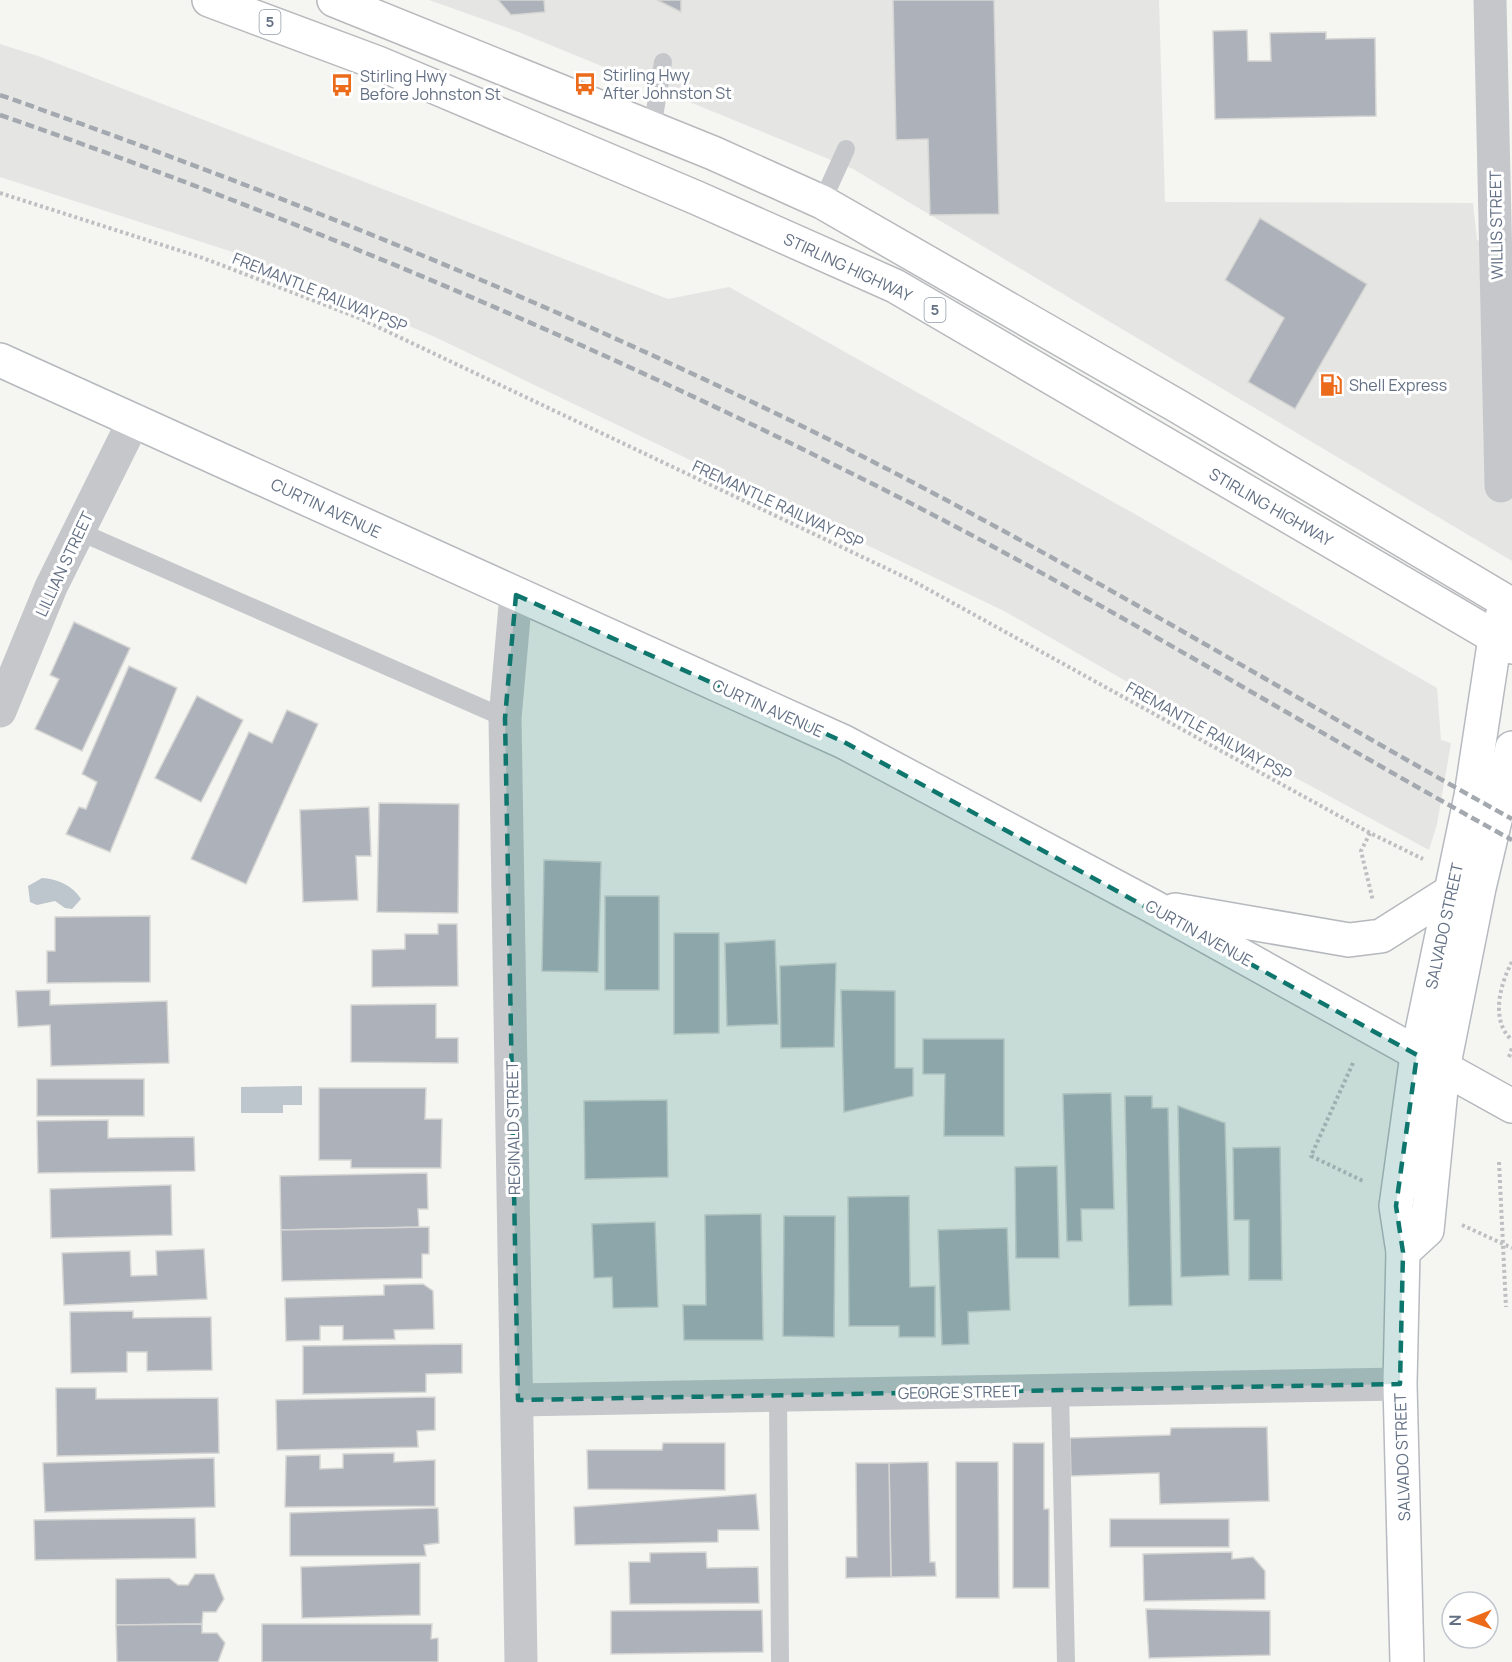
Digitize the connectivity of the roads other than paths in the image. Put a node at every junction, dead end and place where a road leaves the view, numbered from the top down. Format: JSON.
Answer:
{"nodes":[{"id":1,"x":209,"y":0,"type":"edge"},
{"id":2,"x":334,"y":0,"type":"edge"},
{"id":3,"x":1490,"y":0,"type":"edge"},
{"id":4,"x":663,"y":62,"type":"dead end"},
{"id":5,"x":652,"y":129,"type":"junction"},
{"id":6,"x":846,"y":149,"type":"dead end"},
{"id":7,"x":822,"y":202,"type":"junction"},
{"id":8,"x":1504,"y":274,"type":"edge"},
{"id":9,"x":0,"y":360,"type":"edge"},
{"id":10,"x":134,"y":420,"type":"junction"},
{"id":11,"x":1501,"y":486,"type":"dead end"},
{"id":12,"x":78,"y":531,"type":"junction"},
{"id":13,"x":516,"y":595,"type":"junction"},
{"id":14,"x":1510,"y":603,"type":"edge"},
{"id":15,"x":1503,"y":642,"type":"edge"},
{"id":16,"x":0,"y":711,"type":"edge"},
{"id":17,"x":505,"y":718,"type":"junction"},
{"id":18,"x":1512,"y":747,"type":"edge"},
{"id":19,"x":1453,"y":883,"type":"junction"},
{"id":20,"x":1152,"y":906,"type":"junction"},
{"id":21,"x":1430,"y":1062,"type":"junction"},
{"id":22,"x":1512,"y":1106,"type":"edge"},
{"id":23,"x":1400,"y":1384,"type":"junction"},
{"id":24,"x":1060,"y":1390,"type":"junction"},
{"id":25,"x":778,"y":1395,"type":"junction"},
{"id":26,"x":518,"y":1400,"type":"junction"},
{"id":27,"x":521,"y":1662,"type":"edge"},
{"id":28,"x":780,"y":1662,"type":"edge"},
{"id":29,"x":1066,"y":1662,"type":"edge"},
{"id":30,"x":1407,"y":1662,"type":"edge"}],
"edges":[{"from":1,"to":15,"type":"main road","name":"STIRLING HIGHWAY","number":"5"},
{"from":2,"to":5,"type":"main road","number":"5"},
{"from":3,"to":8,"type":"street","name":"WILLIS STREET"},
{"from":4,"to":5,"type":"lane"},
{"from":5,"to":7,"type":"main road","number":"5"},
{"from":6,"to":7,"type":"lane"},
{"from":7,"to":14,"type":"main road","number":"5"},
{"from":8,"to":11,"type":"street","name":"WILLIS STREET"},
{"from":9,"to":10,"type":"main road","name":"CURTIN AVENUE"},
{"from":10,"to":12,"type":"street","name":"LILLIAN STREET"},
{"from":10,"to":13,"type":"main road","name":"CURTIN AVENUE"},
{"from":12,"to":16,"type":"street","name":"LILLIAN STREET"},
{"from":12,"to":17,"type":"lane"},
{"from":13,"to":17,"type":"street","name":"REGINALD STREET"},
{"from":13,"to":20,"type":"main road","name":"CURTIN AVENUE"},
{"from":14,"to":15,"type":"main road","name":"SALVADO STREET"},
{"from":15,"to":19,"type":"main road","name":"SALVADO STREET"},
{"from":17,"to":26,"type":"street","name":"REGINALD STREET"},
{"from":18,"to":21,"type":"main road","name":"SALVADO STREET"},
{"from":19,"to":20,"type":"main road"},
{"from":19,"to":21,"type":"main road","name":"SALVADO STREET"},
{"from":20,"to":21,"type":"main road","name":"CURTIN AVENUE"},
{"from":21,"to":22,"type":"main road","name":"CURTIN AVENUE"},
{"from":21,"to":23,"type":"main road","name":"SALVADO STREET"},
{"from":23,"to":24,"type":"street","name":"GEORGE STREET"},
{"from":23,"to":30,"type":"main road","name":"SALVADO STREET"},
{"from":24,"to":25,"type":"street","name":"GEORGE STREET"},
{"from":24,"to":29,"type":"lane"},
{"from":25,"to":26,"type":"street","name":"GEORGE STREET"},
{"from":25,"to":28,"type":"lane"},
{"from":26,"to":27,"type":"street","name":"REGINALD STREET"}]}
